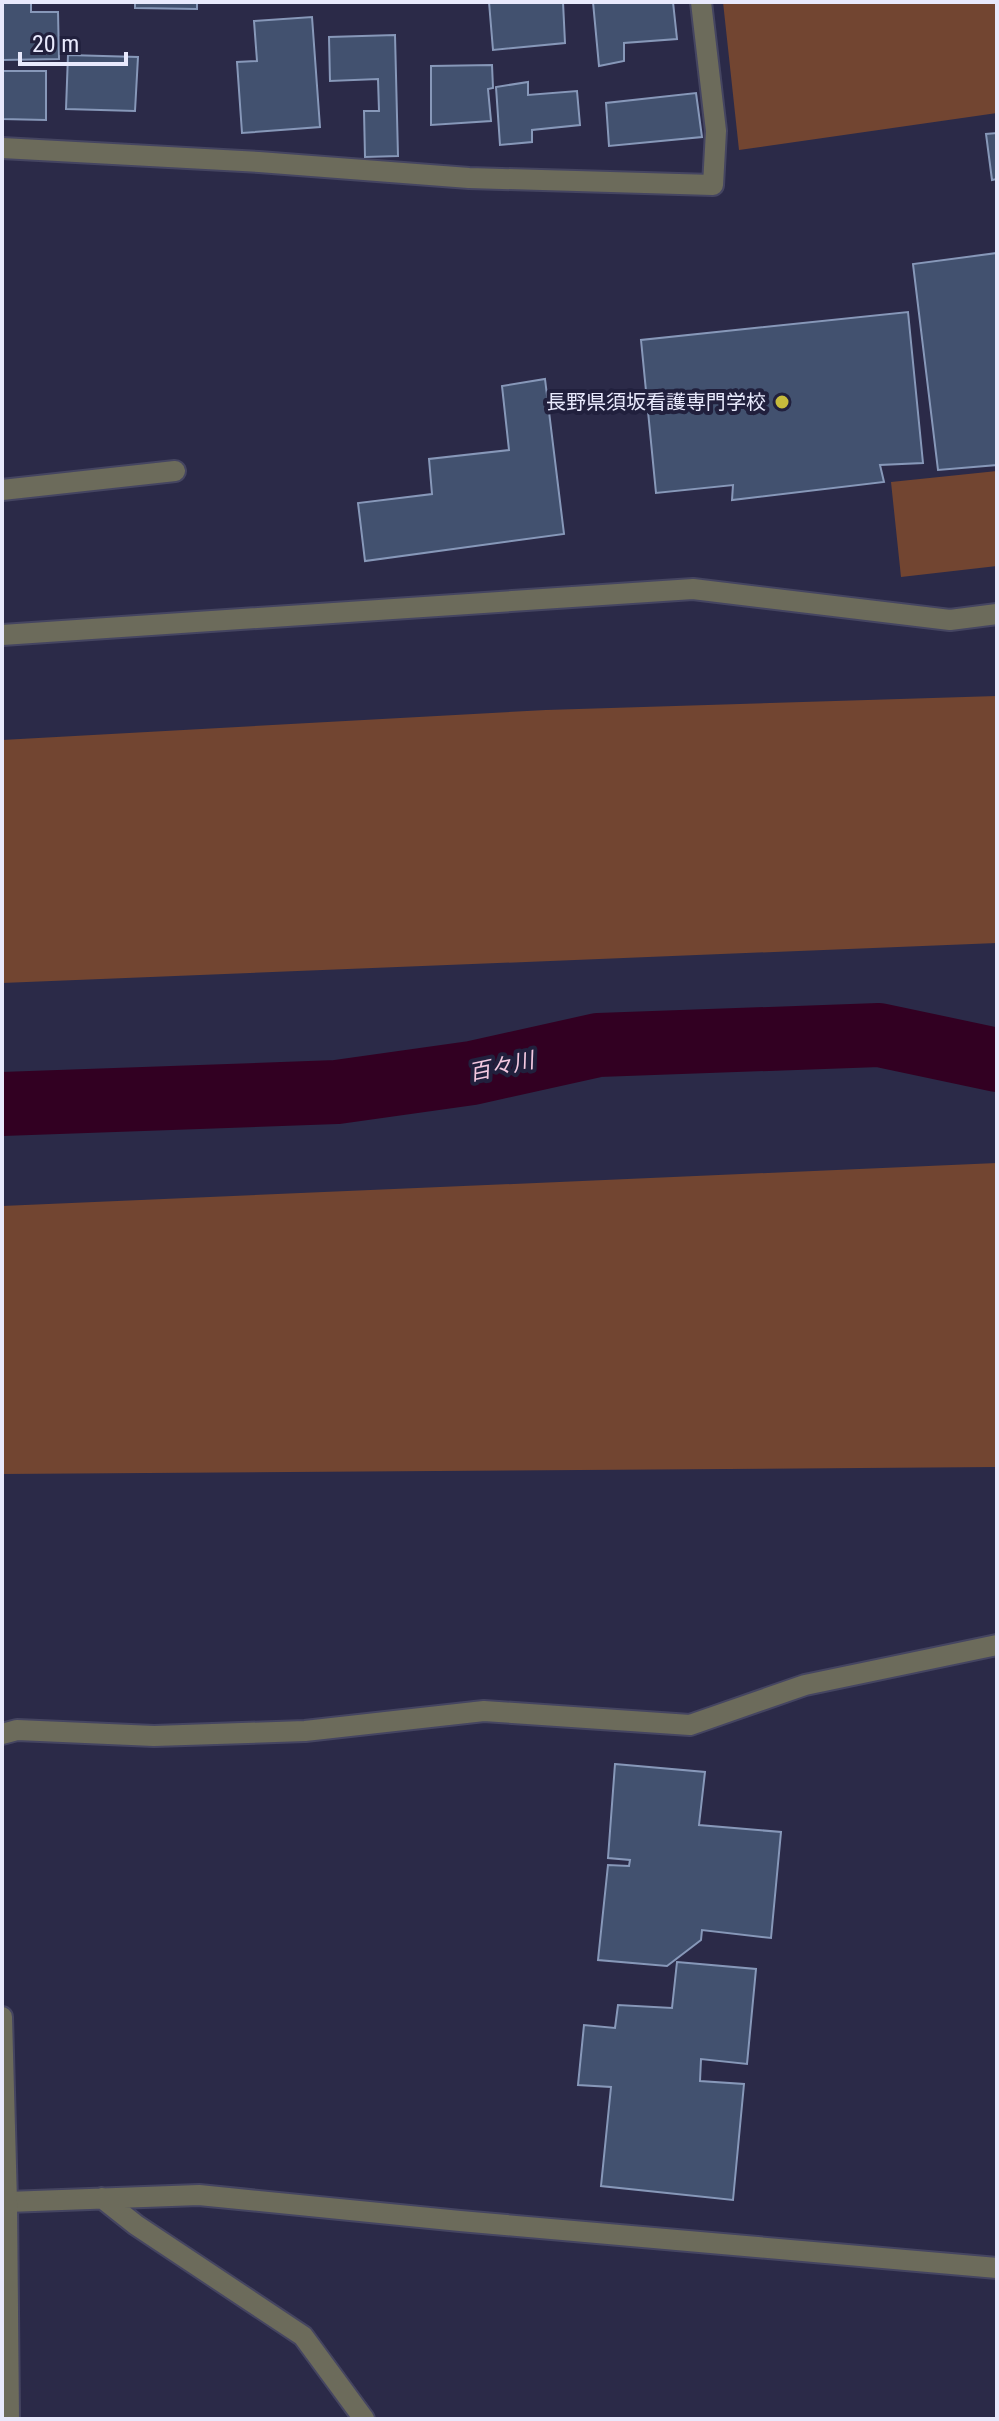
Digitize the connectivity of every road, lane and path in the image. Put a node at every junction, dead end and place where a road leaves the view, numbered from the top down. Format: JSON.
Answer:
{"nodes":[{"id":1,"x":701,"y":2,"type":"edge"},
{"id":2,"x":2,"y":148,"type":"edge"},
{"id":3,"x":175,"y":471,"type":"dead end"},
{"id":4,"x":2,"y":490,"type":"edge"},
{"id":5,"x":997,"y":614,"type":"edge"},
{"id":6,"x":2,"y":635,"type":"edge"},
{"id":7,"x":997,"y":1645,"type":"edge"},
{"id":8,"x":2,"y":1734,"type":"edge"},
{"id":9,"x":2,"y":2017,"type":"edge"},
{"id":10,"x":102,"y":2198,"type":"junction"},
{"id":11,"x":7,"y":2202,"type":"junction"},
{"id":12,"x":997,"y":2268,"type":"edge"},
{"id":13,"x":7,"y":2414,"type":"edge"},
{"id":14,"x":364,"y":2419,"type":"edge"}],
"edges":[{"from":1,"to":2,"type":"street"},
{"from":3,"to":4,"type":"street"},
{"from":5,"to":6,"type":"street"},
{"from":7,"to":8,"type":"street"},
{"from":9,"to":11,"type":"street"},
{"from":10,"to":11,"type":"street"},
{"from":10,"to":12,"type":"street"},
{"from":10,"to":14,"type":"street"},
{"from":11,"to":13,"type":"street"}]}
